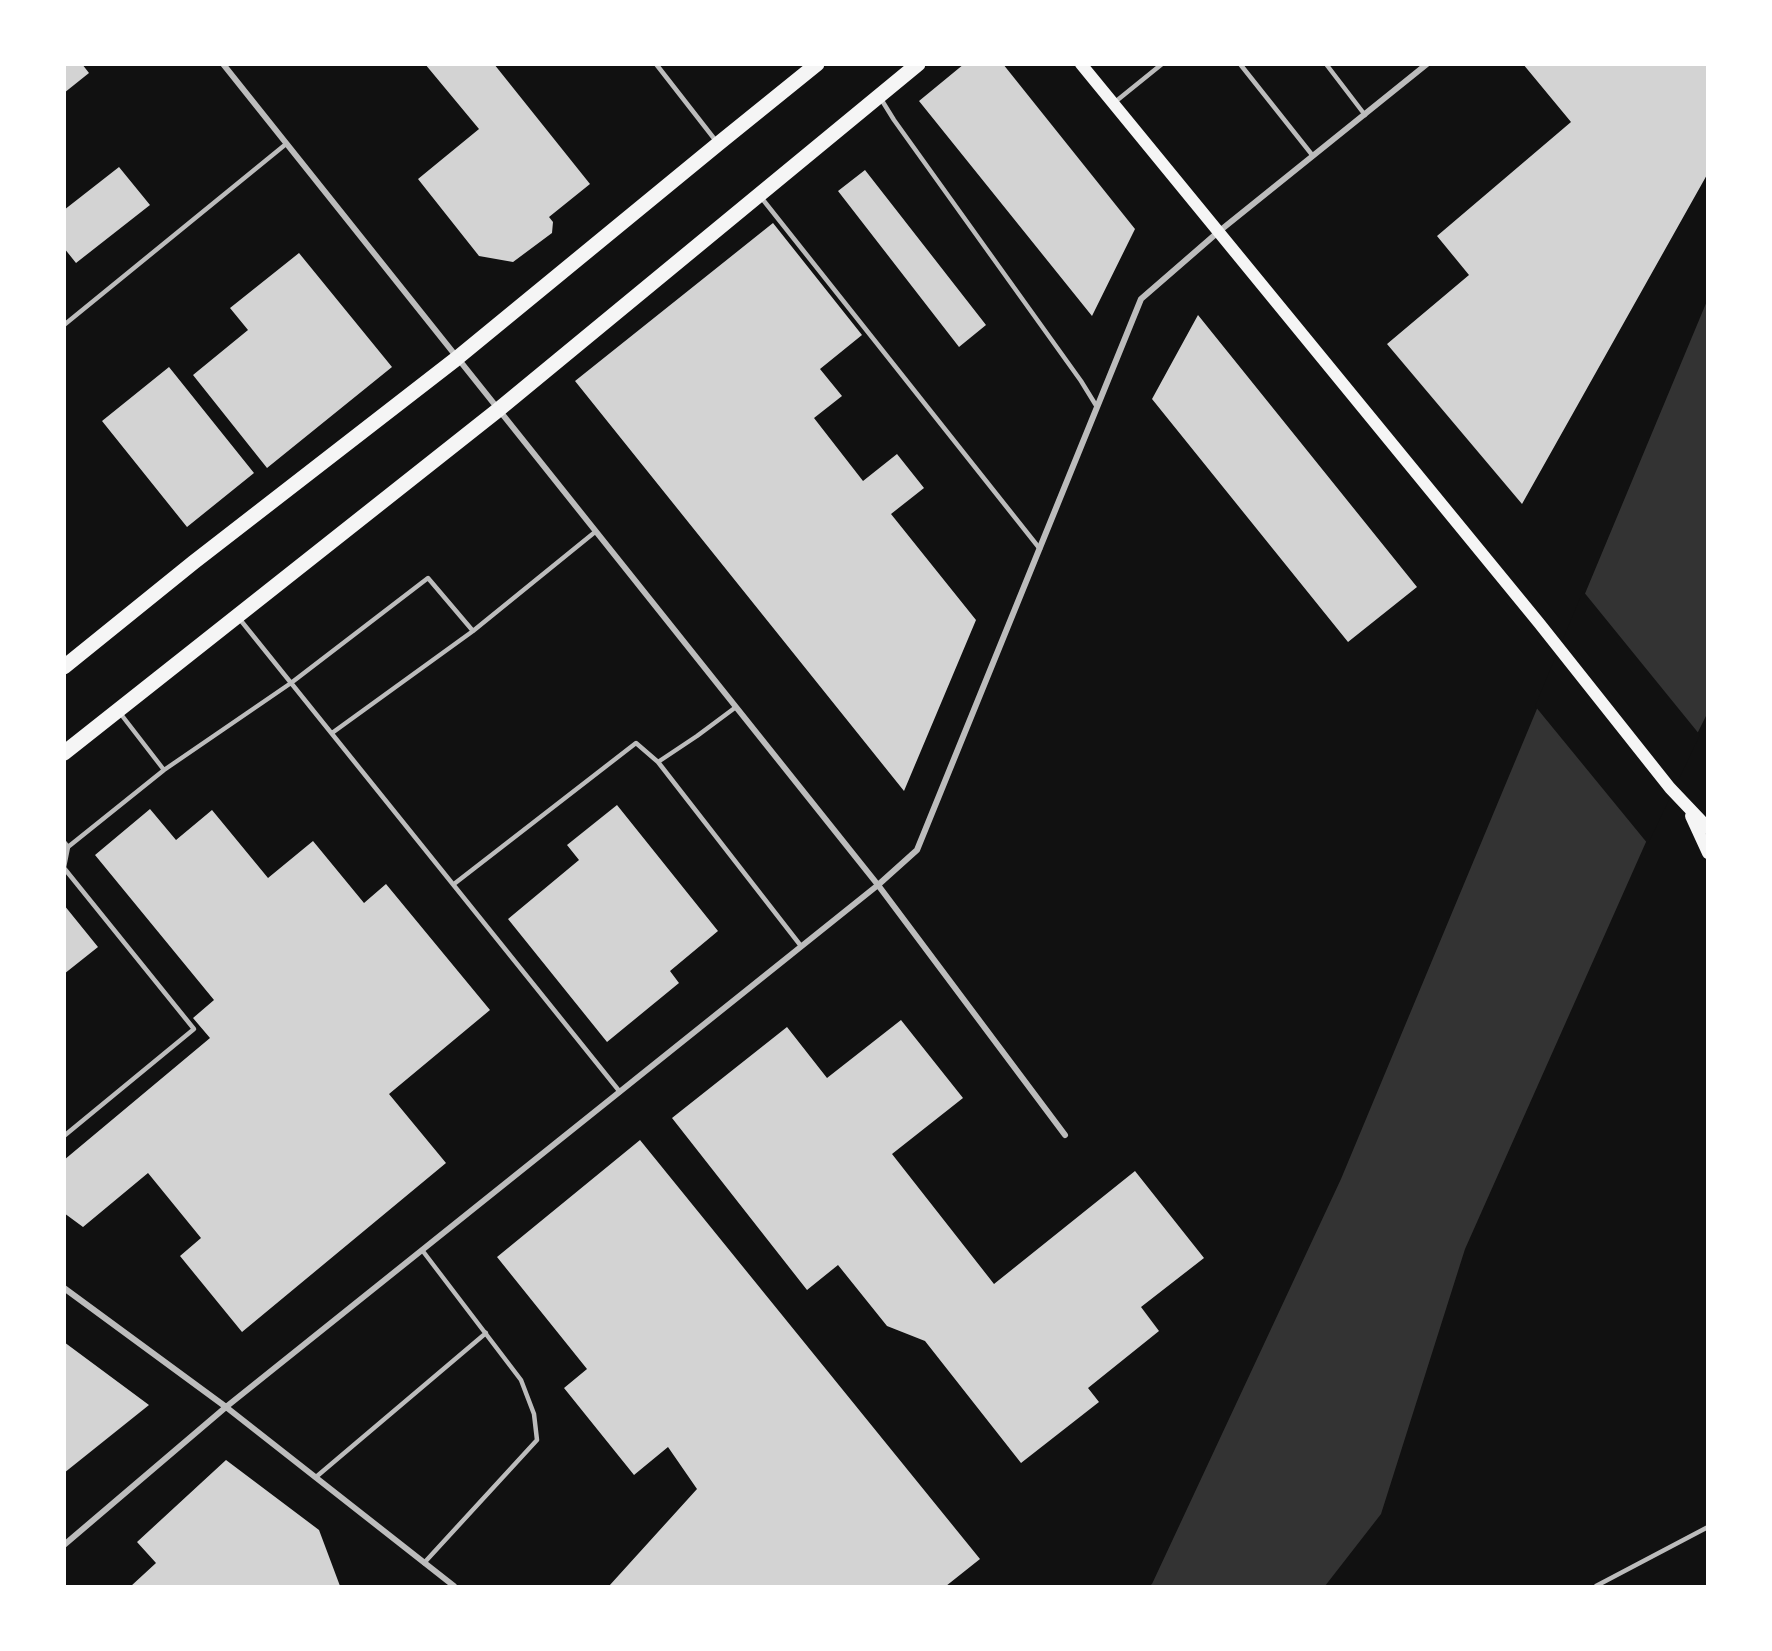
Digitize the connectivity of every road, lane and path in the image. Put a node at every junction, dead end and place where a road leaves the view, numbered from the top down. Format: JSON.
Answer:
{"nodes":[{"id":1,"x":223,"y":64,"type":"edge"},
{"id":2,"x":656,"y":64,"type":"edge"},
{"id":3,"x":817,"y":64,"type":"edge"},
{"id":4,"x":918,"y":64,"type":"edge"},
{"id":5,"x":1081,"y":64,"type":"edge"},
{"id":6,"x":1162,"y":64,"type":"edge"},
{"id":7,"x":1240,"y":64,"type":"edge"},
{"id":8,"x":1326,"y":64,"type":"edge"},
{"id":9,"x":1427,"y":64,"type":"edge"},
{"id":10,"x":879,"y":96,"type":"junction"},
{"id":11,"x":1113,"y":104,"type":"junction"},
{"id":12,"x":1365,"y":115,"type":"junction"},
{"id":13,"x":286,"y":144,"type":"junction"},
{"id":14,"x":718,"y":144,"type":"junction"},
{"id":15,"x":1313,"y":156,"type":"junction"},
{"id":16,"x":759,"y":195,"type":"junction"},
{"id":17,"x":1217,"y":232,"type":"junction"},
{"id":18,"x":64,"y":325,"type":"edge"},
{"id":19,"x":456,"y":359,"type":"junction"},
{"id":20,"x":1097,"y":406,"type":"junction"},
{"id":21,"x":498,"y":410,"type":"junction"},
{"id":22,"x":595,"y":532,"type":"junction"},
{"id":23,"x":1040,"y":549,"type":"junction"},
{"id":24,"x":237,"y":616,"type":"junction"},
{"id":25,"x":473,"y":631,"type":"junction"},
{"id":26,"x":64,"y":667,"type":"edge"},
{"id":27,"x":291,"y":683,"type":"junction"},
{"id":28,"x":736,"y":707,"type":"junction"},
{"id":29,"x":118,"y":711,"type":"junction"},
{"id":30,"x":332,"y":733,"type":"junction"},
{"id":31,"x":64,"y":753,"type":"edge"},
{"id":32,"x":658,"y":762,"type":"junction"},
{"id":33,"x":164,"y":770,"type":"junction"},
{"id":34,"x":1686,"y":807,"type":"junction"},
{"id":35,"x":1707,"y":828,"type":"edge"},
{"id":36,"x":66,"y":845,"type":"edge"},
{"id":37,"x":1707,"y":853,"type":"edge"},
{"id":38,"x":64,"y":868,"type":"edge"},
{"id":39,"x":453,"y":884,"type":"junction"},
{"id":40,"x":878,"y":885,"type":"junction"},
{"id":41,"x":801,"y":946,"type":"junction"},
{"id":42,"x":620,"y":1092,"type":"junction"},
{"id":43,"x":64,"y":1136,"type":"edge"},
{"id":44,"x":1065,"y":1136,"type":"dead end"},
{"id":45,"x":422,"y":1250,"type":"junction"},
{"id":46,"x":64,"y":1288,"type":"edge"},
{"id":47,"x":486,"y":1333,"type":"junction"},
{"id":48,"x":226,"y":1407,"type":"junction"},
{"id":49,"x":316,"y":1478,"type":"junction"},
{"id":50,"x":1707,"y":1527,"type":"edge"},
{"id":51,"x":64,"y":1545,"type":"edge"},
{"id":52,"x":424,"y":1563,"type":"junction"},
{"id":53,"x":454,"y":1587,"type":"edge"},
{"id":54,"x":1596,"y":1587,"type":"edge"}],
"edges":[{"from":1,"to":13,"type":"street"},
{"from":2,"to":14,"type":"lane"},
{"from":3,"to":14,"type":"main road"},
{"from":4,"to":10,"type":"main road"},
{"from":5,"to":11,"type":"main road"},
{"from":6,"to":11,"type":"lane"},
{"from":7,"to":15,"type":"lane"},
{"from":8,"to":12,"type":"lane"},
{"from":9,"to":12,"type":"street"},
{"from":10,"to":16,"type":"main road"},
{"from":10,"to":20,"type":"lane"},
{"from":11,"to":17,"type":"main road"},
{"from":12,"to":15,"type":"street"},
{"from":13,"to":18,"type":"lane"},
{"from":13,"to":19,"type":"street"},
{"from":14,"to":19,"type":"main road"},
{"from":15,"to":17,"type":"street"},
{"from":16,"to":21,"type":"main road"},
{"from":16,"to":23,"type":"lane"},
{"from":17,"to":20,"type":"street"},
{"from":17,"to":34,"type":"main road"},
{"from":19,"to":21,"type":"street"},
{"from":19,"to":26,"type":"main road"},
{"from":20,"to":23,"type":"street"},
{"from":21,"to":22,"type":"street"},
{"from":21,"to":24,"type":"main road"},
{"from":22,"to":25,"type":"lane"},
{"from":22,"to":28,"type":"street"},
{"from":23,"to":40,"type":"street"},
{"from":24,"to":27,"type":"lane"},
{"from":24,"to":29,"type":"main road"},
{"from":25,"to":27,"type":"lane"},
{"from":25,"to":30,"type":"lane"},
{"from":27,"to":30,"type":"lane"},
{"from":27,"to":33,"type":"lane"},
{"from":28,"to":32,"type":"lane"},
{"from":28,"to":40,"type":"street"},
{"from":29,"to":31,"type":"main road"},
{"from":29,"to":33,"type":"lane"},
{"from":30,"to":39,"type":"lane"},
{"from":32,"to":39,"type":"lane"},
{"from":32,"to":41,"type":"lane"},
{"from":33,"to":36,"type":"lane"},
{"from":34,"to":35,"type":"main road"},
{"from":34,"to":37,"type":"main road"},
{"from":36,"to":38,"type":"lane"},
{"from":38,"to":43,"type":"lane"},
{"from":39,"to":42,"type":"lane"},
{"from":40,"to":41,"type":"street"},
{"from":40,"to":44,"type":"street"},
{"from":41,"to":42,"type":"street"},
{"from":42,"to":45,"type":"street"},
{"from":45,"to":47,"type":"lane"},
{"from":45,"to":48,"type":"street"},
{"from":46,"to":48,"type":"street"},
{"from":47,"to":49,"type":"lane"},
{"from":47,"to":52,"type":"lane"},
{"from":48,"to":49,"type":"street"},
{"from":48,"to":51,"type":"street"},
{"from":49,"to":52,"type":"street"},
{"from":50,"to":54,"type":"lane"},
{"from":52,"to":53,"type":"street"}]}
